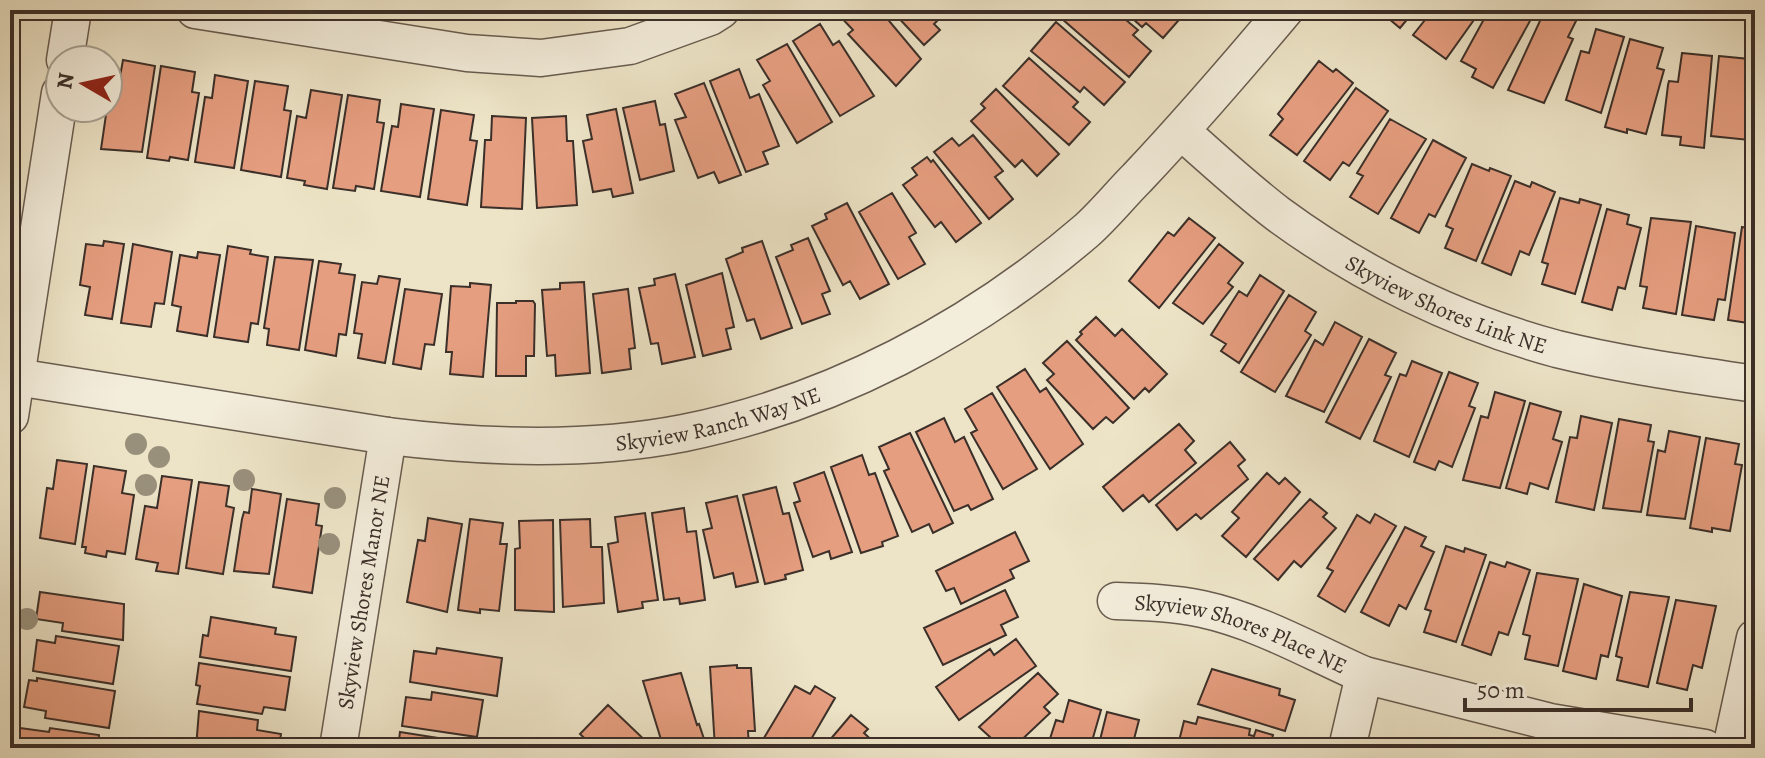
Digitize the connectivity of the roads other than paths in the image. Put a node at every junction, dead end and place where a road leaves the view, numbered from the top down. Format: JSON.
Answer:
{"nodes":[{"id":1,"x":73,"y":10,"type":"edge"},
{"id":2,"x":195,"y":10,"type":"edge"},
{"id":3,"x":721,"y":10,"type":"edge"},
{"id":4,"x":1285,"y":10,"type":"edge"},
{"id":5,"x":68,"y":44,"type":"edge"},
{"id":6,"x":55,"y":124,"type":"edge"},
{"id":7,"x":1181,"y":131,"type":"junction"},
{"id":8,"x":13,"y":376,"type":"edge"},
{"id":9,"x":1755,"y":384,"type":"edge"},
{"id":10,"x":10,"y":416,"type":"edge"},
{"id":11,"x":388,"y":436,"type":"junction"},
{"id":12,"x":1116,"y":601,"type":"dead end"},
{"id":13,"x":1755,"y":638,"type":"edge"},
{"id":14,"x":1364,"y":675,"type":"junction"},
{"id":15,"x":338,"y":748,"type":"edge"},
{"id":16,"x":1347,"y":748,"type":"edge"},
{"id":17,"x":1705,"y":748,"type":"edge"},
{"id":18,"x":1731,"y":748,"type":"edge"}],
"edges":[{"from":1,"to":5,"type":"street"},
{"from":2,"to":3,"type":"street"},
{"from":4,"to":7,"type":"street","name":"Skyview Ranch Way NE"},
{"from":6,"to":8,"type":"street"},
{"from":7,"to":9,"type":"street","name":"Skyview Shores Link NE"},
{"from":7,"to":11,"type":"street","name":"Skyview Ranch Way NE"},
{"from":8,"to":10,"type":"street"},
{"from":8,"to":11,"type":"street","name":"Skyview Ranch Way NE"},
{"from":11,"to":15,"type":"street","name":"Skyview Shores Manor NE"},
{"from":12,"to":14,"type":"street","name":"Skyview Shores Place NE"},
{"from":13,"to":18,"type":"street"},
{"from":14,"to":16,"type":"street"},
{"from":14,"to":17,"type":"street","name":"Skyview Shores Place NE"}]}
